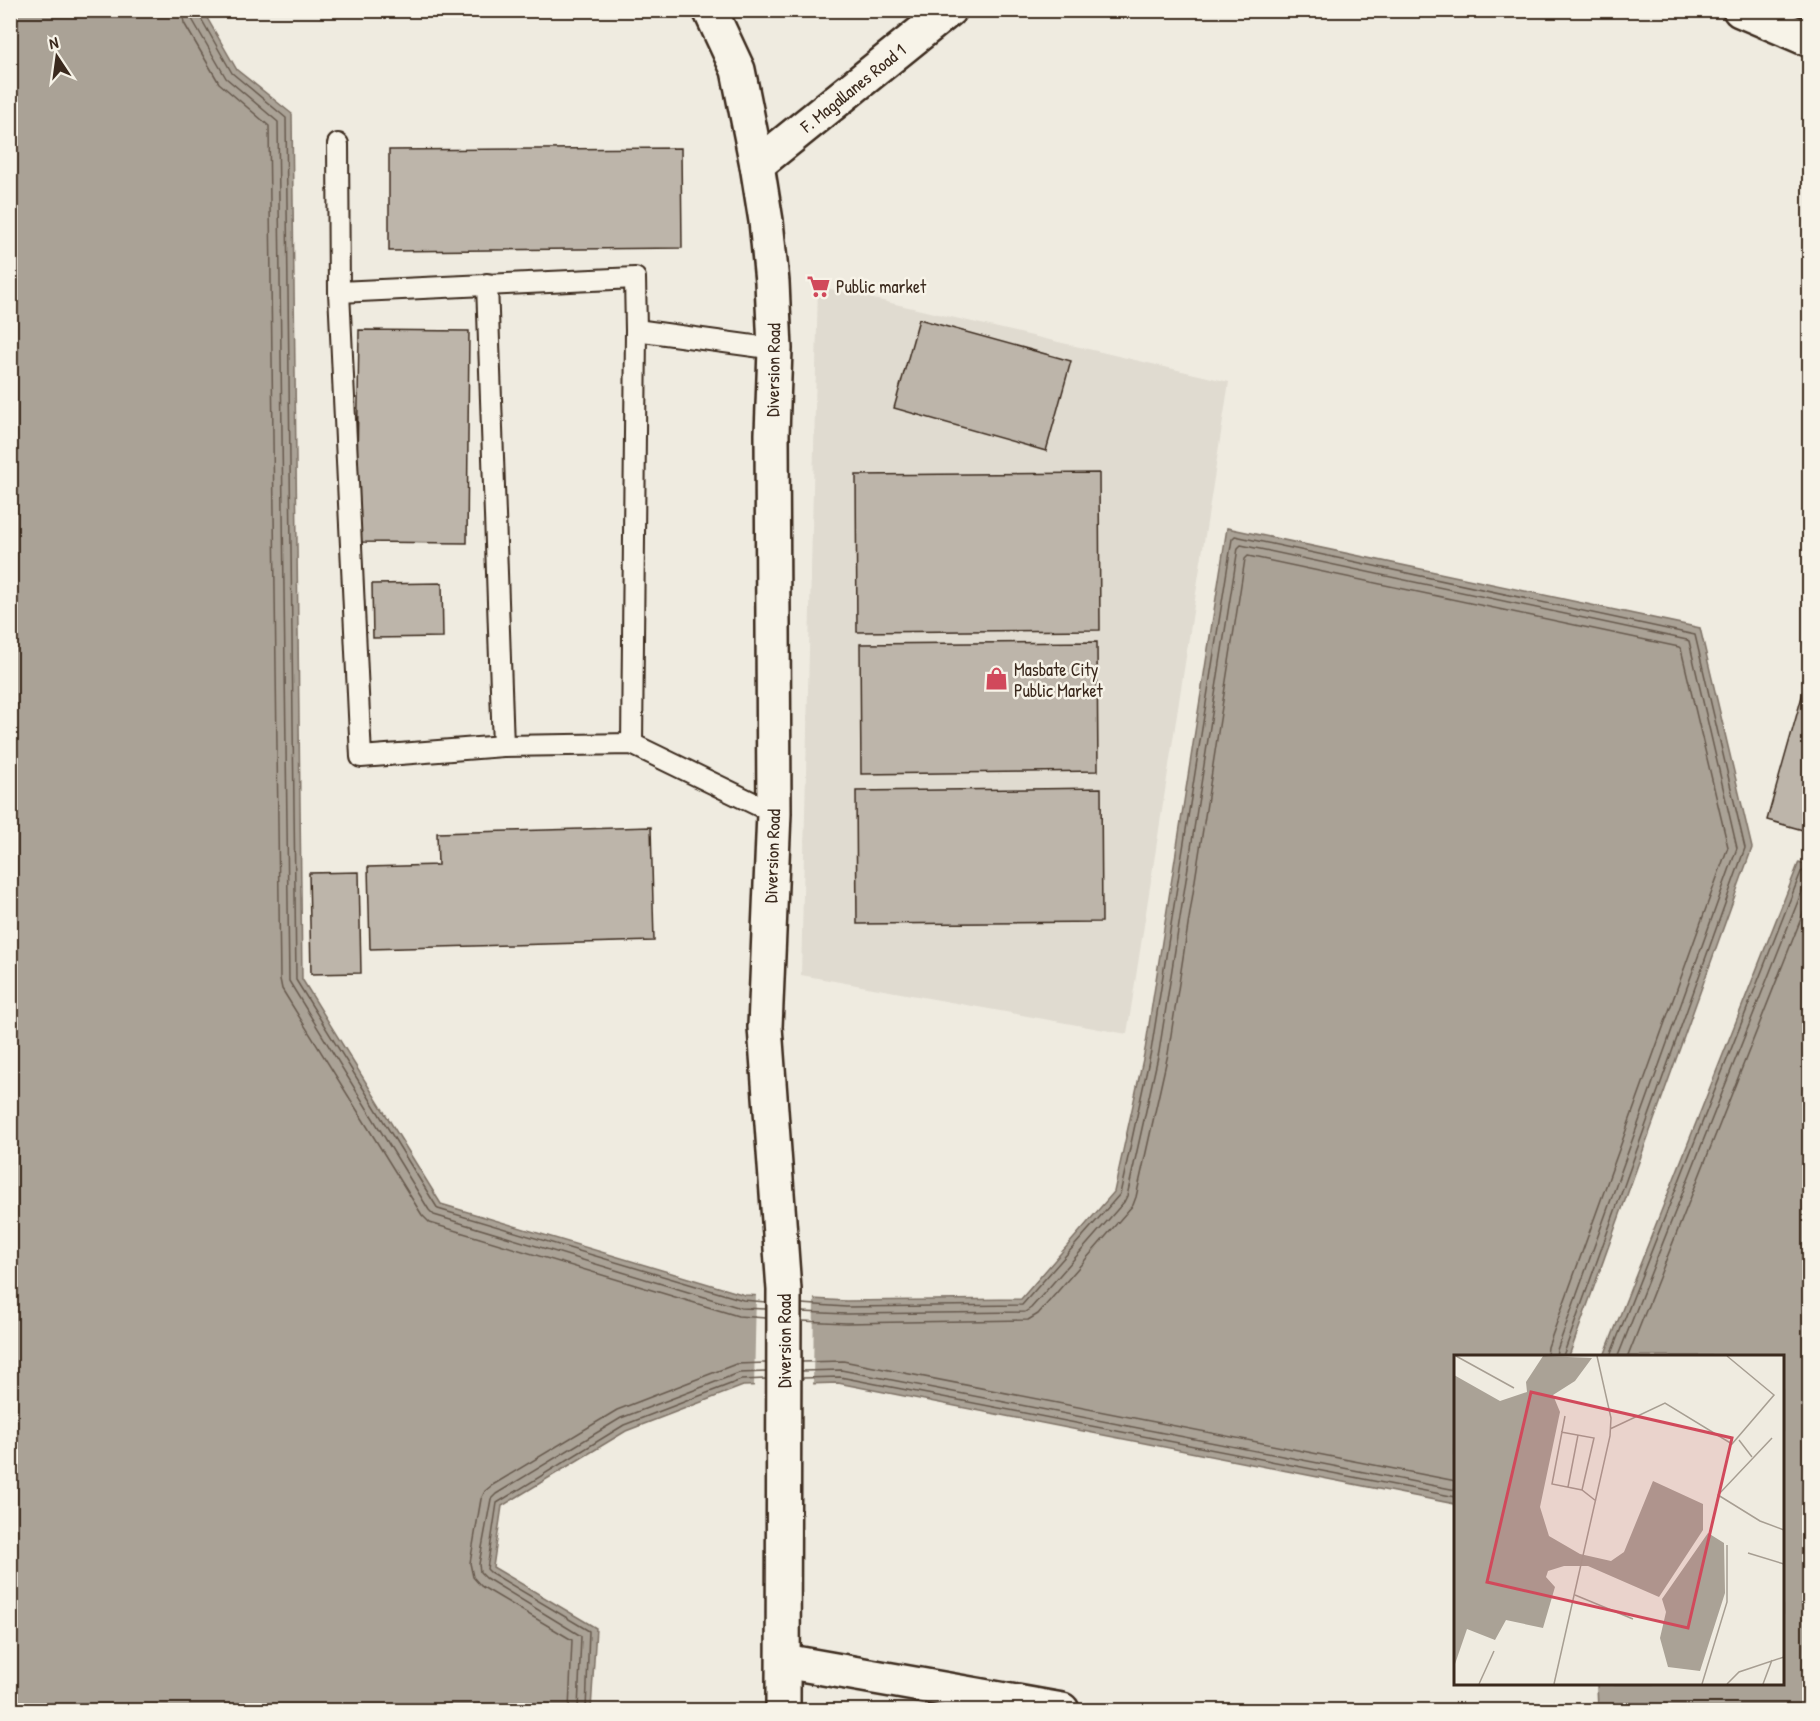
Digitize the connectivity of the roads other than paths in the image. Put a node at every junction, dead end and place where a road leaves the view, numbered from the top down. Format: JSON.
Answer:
{"nodes":[{"id":1,"x":710,"y":10,"type":"edge"},
{"id":2,"x":949,"y":10,"type":"edge"},
{"id":3,"x":1740,"y":10,"type":"edge"},
{"id":4,"x":1809,"y":40,"type":"edge"},
{"id":5,"x":338,"y":144,"type":"dead end"},
{"id":6,"x":757,"y":165,"type":"junction"},
{"id":7,"x":487,"y":284,"type":"junction"},
{"id":8,"x":339,"y":291,"type":"junction"},
{"id":9,"x":636,"y":330,"type":"junction"},
{"id":10,"x":775,"y":349,"type":"junction"},
{"id":11,"x":632,"y":744,"type":"junction"},
{"id":12,"x":504,"y":747,"type":"junction"},
{"id":13,"x":774,"y":813,"type":"junction"},
{"id":14,"x":784,"y":1661,"type":"junction"},
{"id":15,"x":783,"y":1710,"type":"edge"},
{"id":16,"x":1062,"y":1710,"type":"edge"}],
"edges":[{"from":1,"to":6,"type":"street","name":"Diversion Road"},
{"from":2,"to":6,"type":"street","name":"F. Magallanes Road 1"},
{"from":3,"to":4,"type":"street"},
{"from":5,"to":8,"type":"lane"},
{"from":6,"to":10,"type":"street","name":"Diversion Road"},
{"from":7,"to":8,"type":"lane"},
{"from":7,"to":9,"type":"lane"},
{"from":7,"to":12,"type":"lane"},
{"from":8,"to":12,"type":"lane"},
{"from":9,"to":10,"type":"lane"},
{"from":9,"to":11,"type":"lane"},
{"from":10,"to":13,"type":"street","name":"Diversion Road"},
{"from":11,"to":12,"type":"lane"},
{"from":11,"to":13,"type":"lane"},
{"from":13,"to":14,"type":"street","name":"Diversion Road"},
{"from":14,"to":15,"type":"street","name":"Diversion Road"},
{"from":14,"to":16,"type":"street"}]}
